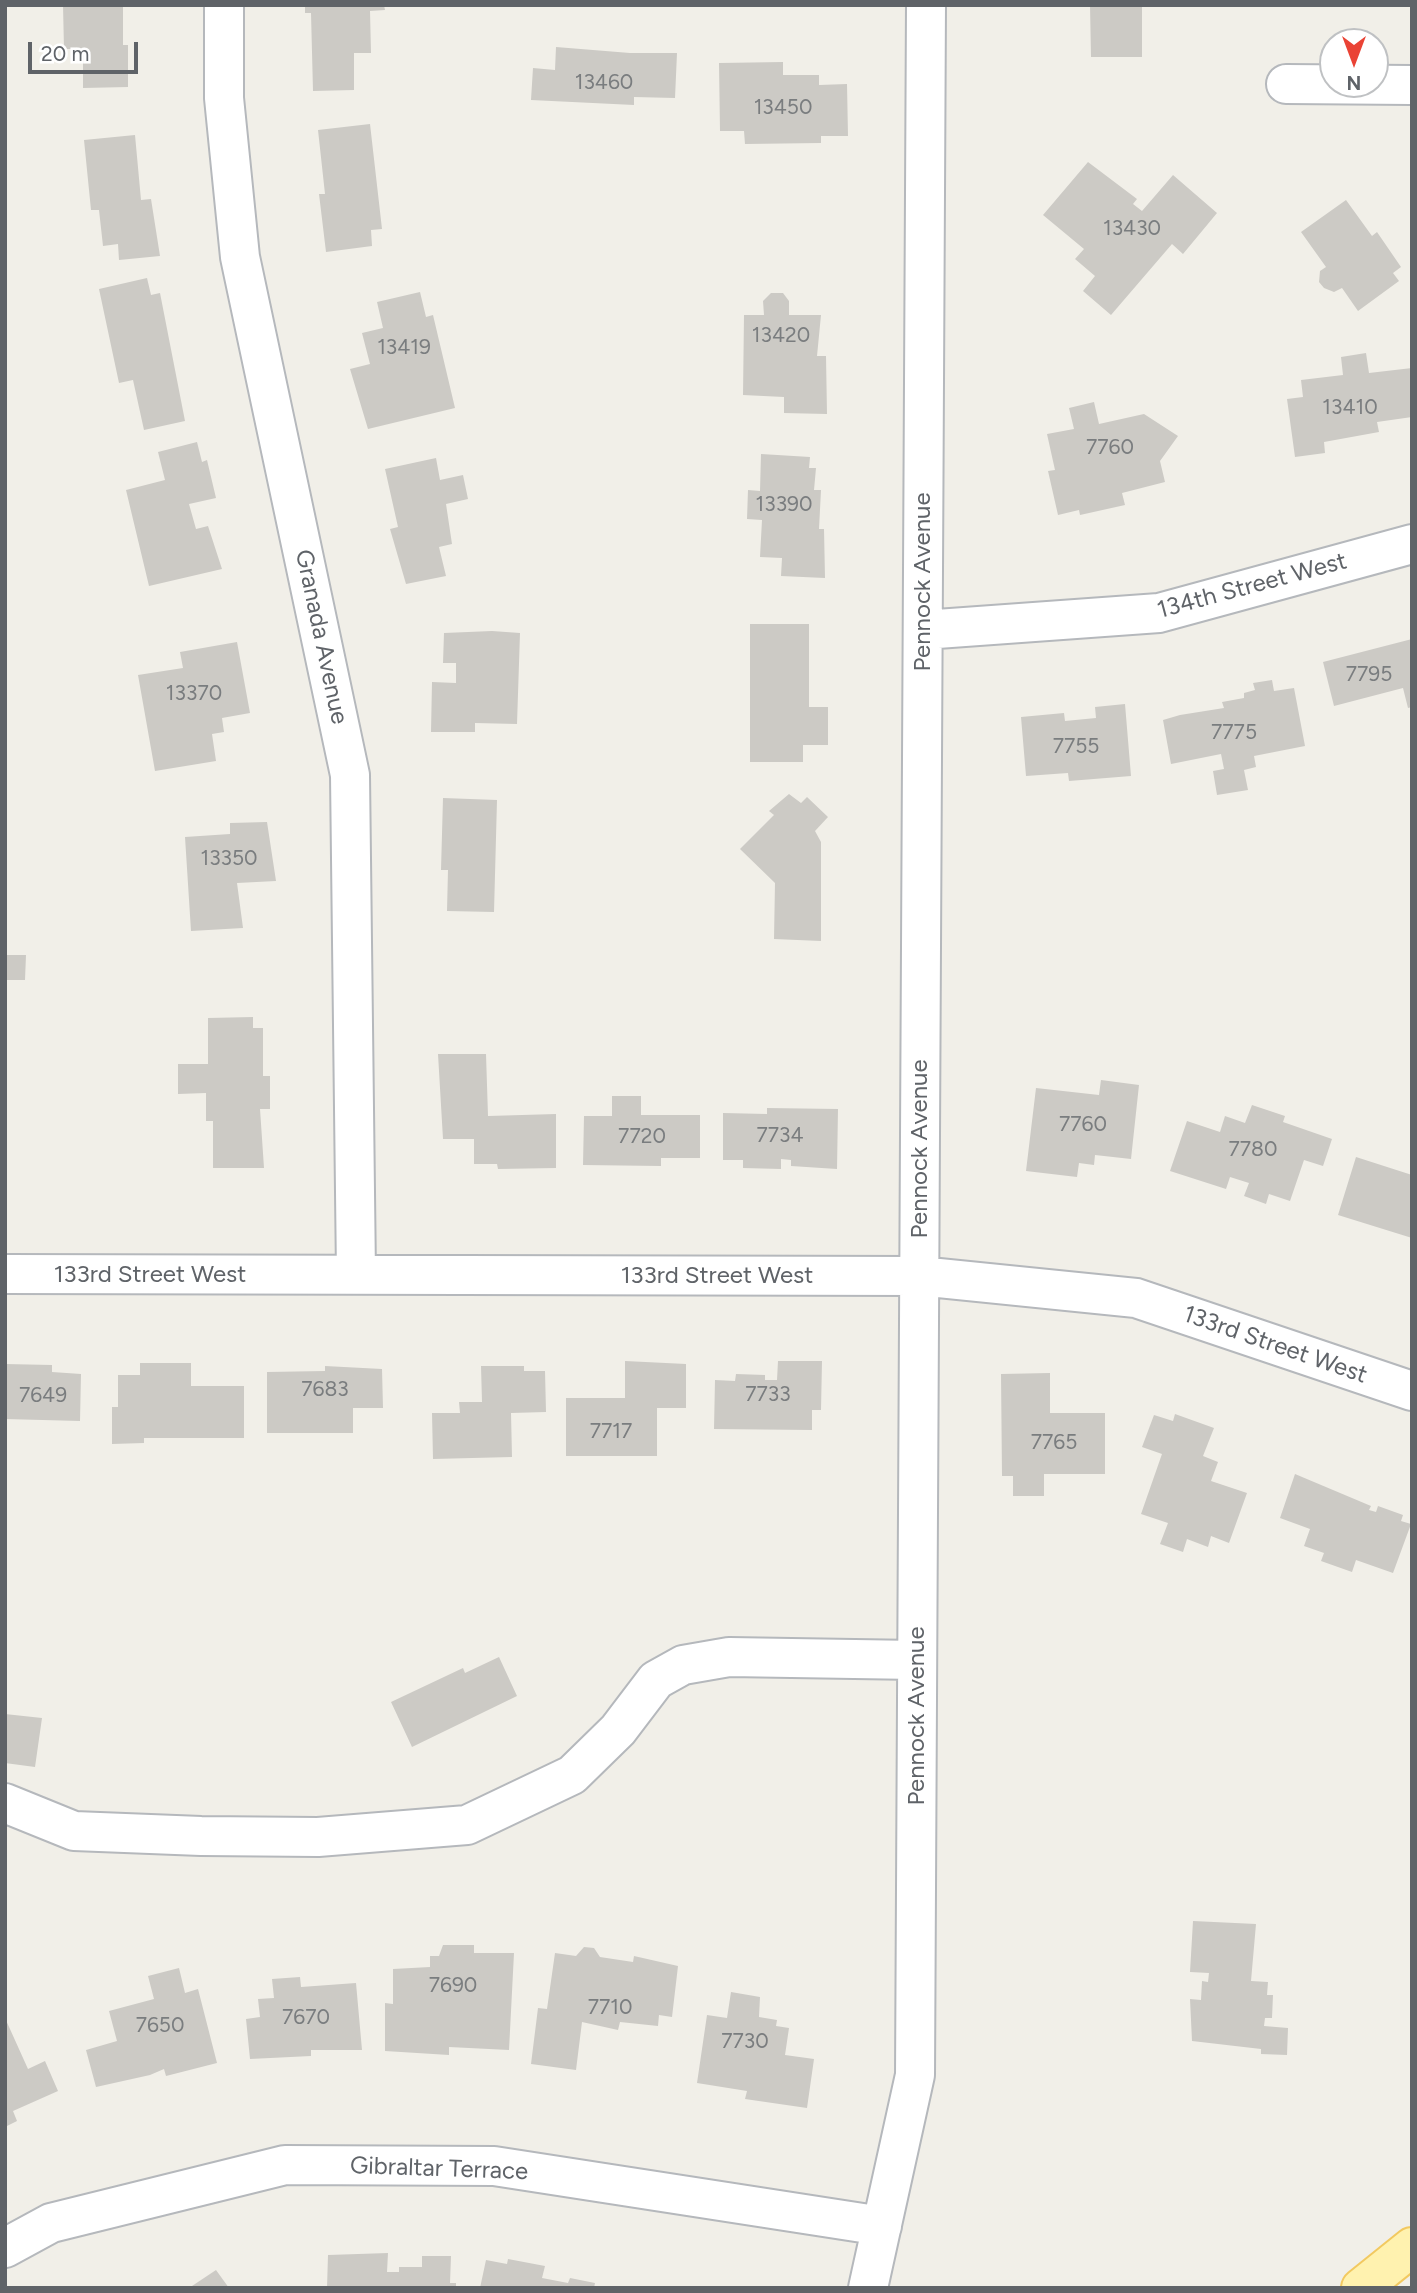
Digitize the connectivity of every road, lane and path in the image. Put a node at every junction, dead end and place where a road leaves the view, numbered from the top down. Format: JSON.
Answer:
{"nodes":[{"id":1,"x":224,"y":5,"type":"edge"},
{"id":2,"x":926,"y":5,"type":"edge"},
{"id":3,"x":1286,"y":84,"type":"dead end"},
{"id":4,"x":1412,"y":85,"type":"edge"},
{"id":5,"x":1412,"y":544,"type":"edge"},
{"id":6,"x":923,"y":630,"type":"junction"},
{"id":7,"x":5,"y":1274,"type":"edge"},
{"id":8,"x":356,"y":1275,"type":"junction"},
{"id":9,"x":919,"y":1276,"type":"junction"},
{"id":10,"x":1412,"y":1391,"type":"edge"},
{"id":11,"x":917,"y":1660,"type":"junction"},
{"id":12,"x":5,"y":1803,"type":"edge"},
{"id":13,"x":882,"y":2226,"type":"junction"},
{"id":14,"x":1412,"y":2247,"type":"edge"},
{"id":15,"x":5,"y":2248,"type":"edge"},
{"id":16,"x":869,"y":2288,"type":"edge"},
{"id":17,"x":1362,"y":2288,"type":"edge"}],
"edges":[{"from":1,"to":8,"type":"street","name":"Granada Avenue"},
{"from":2,"to":6,"type":"street","name":"Pennock Avenue"},
{"from":3,"to":4,"type":"street"},
{"from":5,"to":6,"type":"street","name":"134th Street West"},
{"from":6,"to":9,"type":"street","name":"Pennock Avenue"},
{"from":7,"to":8,"type":"street","name":"133rd Street West"},
{"from":8,"to":9,"type":"street","name":"133rd Street West"},
{"from":9,"to":10,"type":"street","name":"133rd Street West"},
{"from":9,"to":11,"type":"street","name":"Pennock Avenue"},
{"from":11,"to":12,"type":"street"},
{"from":11,"to":13,"type":"street","name":"Pennock Avenue"},
{"from":13,"to":15,"type":"street","name":"Gibraltar Terrace"},
{"from":13,"to":16,"type":"street","name":"Pennock Avenue"},
{"from":14,"to":17,"type":"main road"}]}
